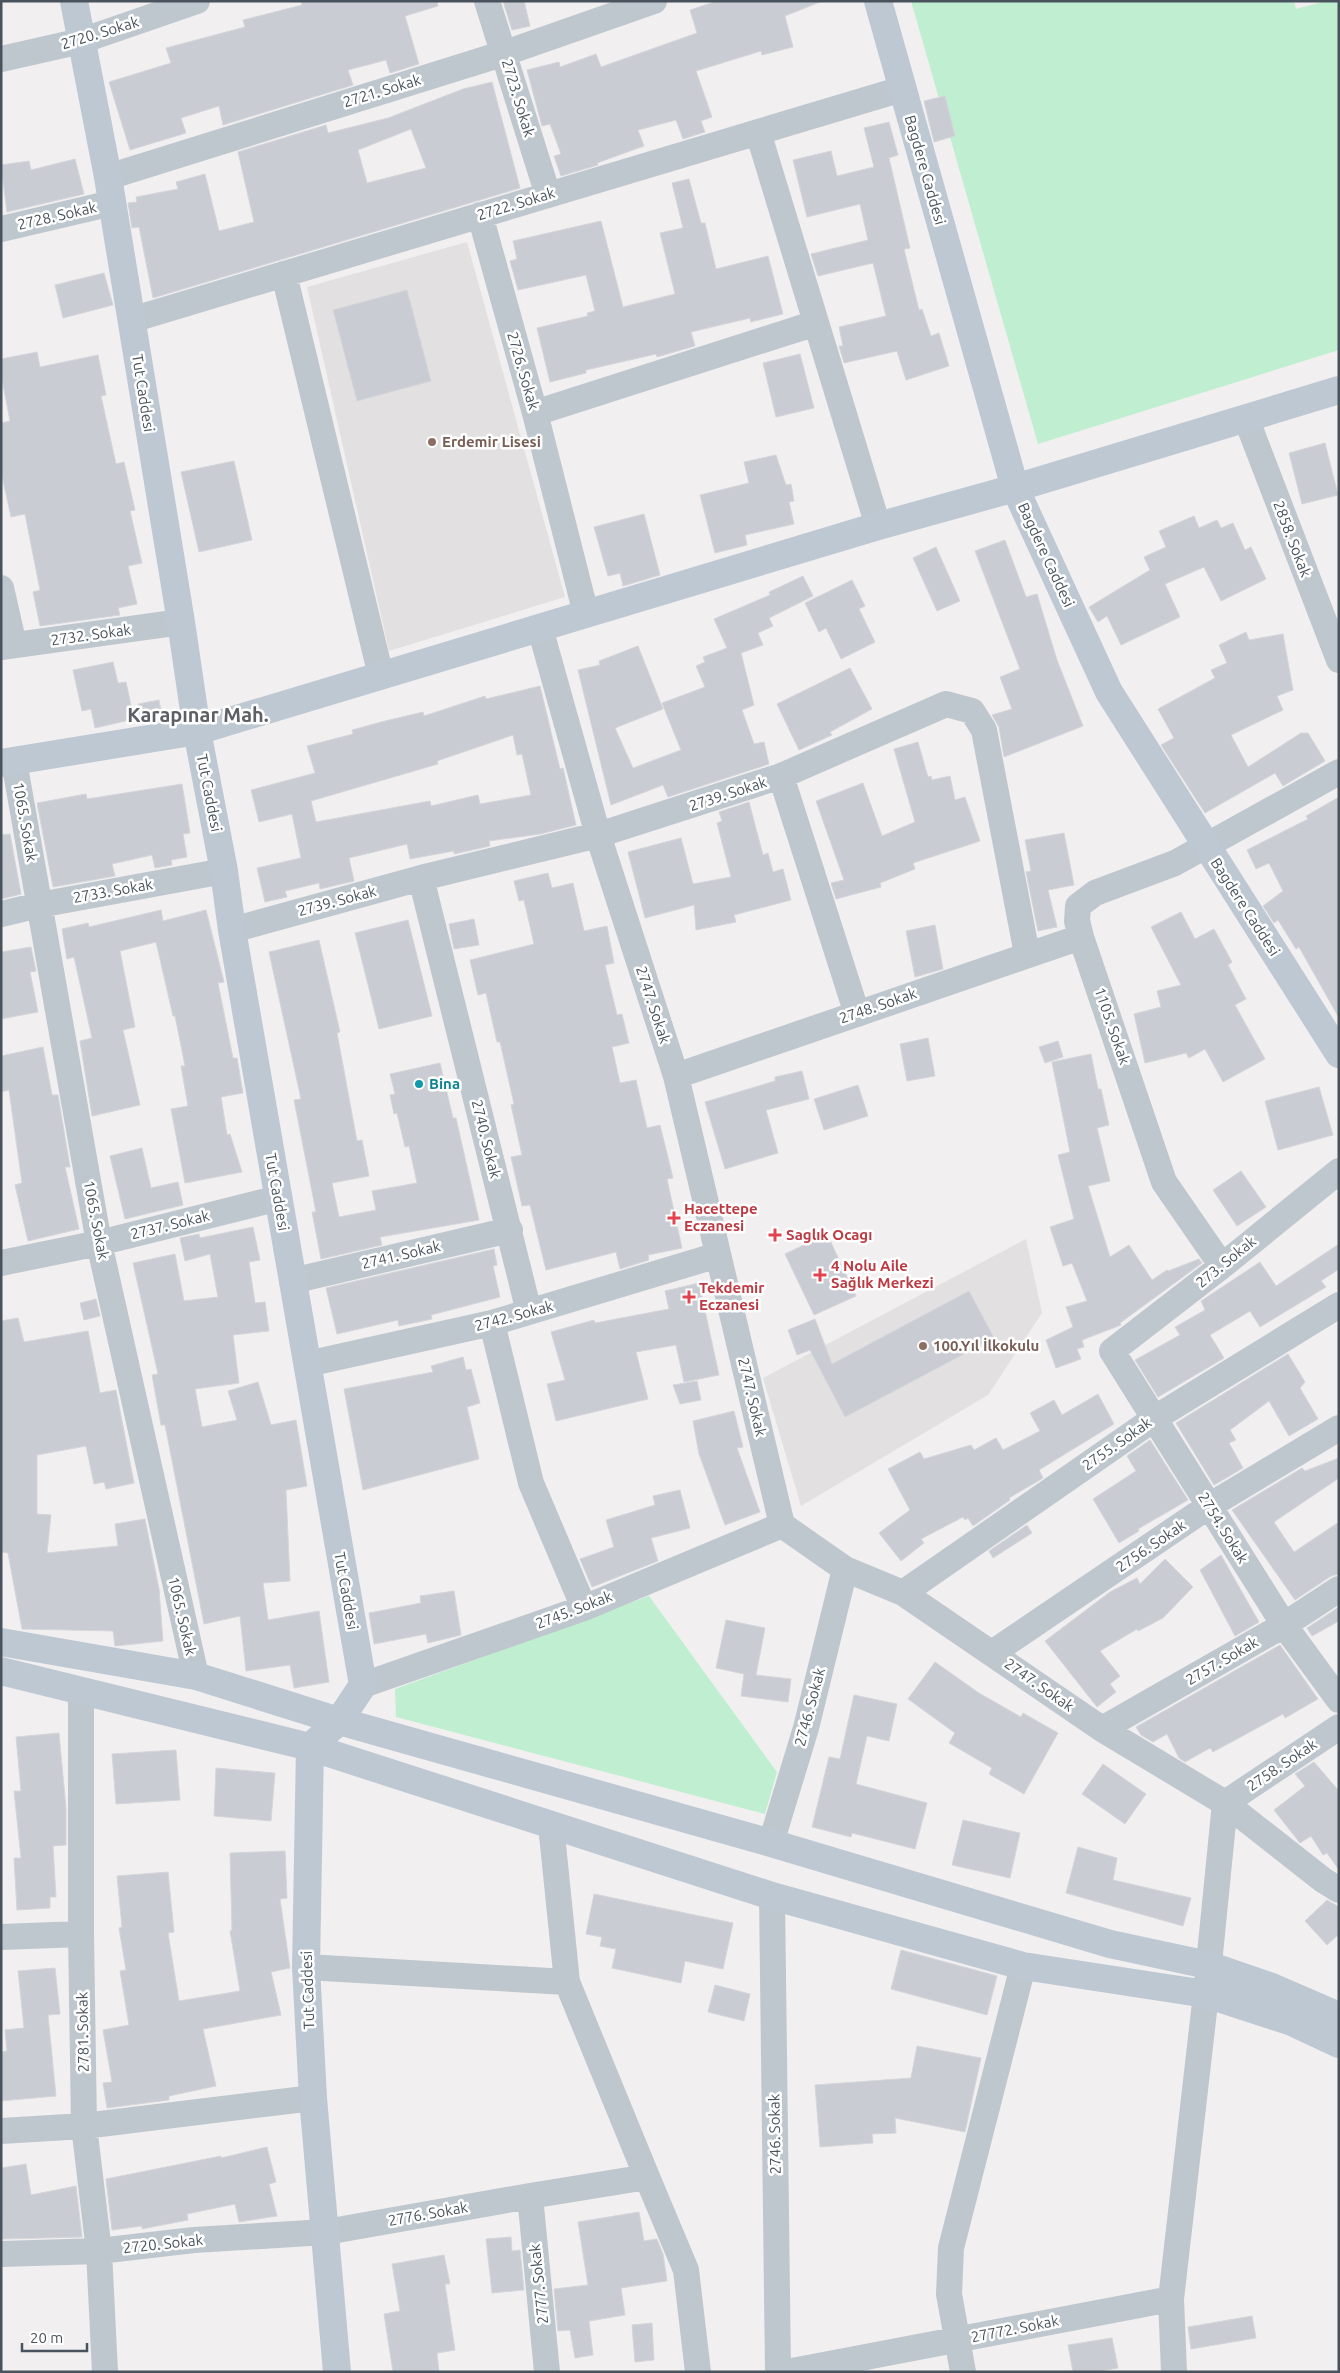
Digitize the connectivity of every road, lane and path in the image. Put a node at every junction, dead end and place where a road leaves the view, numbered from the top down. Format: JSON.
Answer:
{"nodes":[{"id":1,"x":74,"y":1,"type":"edge"},
{"id":2,"x":197,"y":1,"type":"edge"},
{"id":3,"x":487,"y":1,"type":"edge"},
{"id":4,"x":654,"y":1,"type":"edge"},
{"id":5,"x":878,"y":1,"type":"edge"},
{"id":6,"x":81,"y":41,"type":"junction"},
{"id":7,"x":504,"y":53,"type":"junction"},
{"id":8,"x":1,"y":59,"type":"edge"},
{"id":9,"x":902,"y":89,"type":"junction"},
{"id":10,"x":758,"y":132,"type":"junction"},
{"id":11,"x":108,"y":176,"type":"junction"},
{"id":12,"x":548,"y":195,"type":"junction"},
{"id":13,"x":112,"y":203,"type":"junction"},
{"id":14,"x":480,"y":215,"type":"junction"},
{"id":15,"x":1,"y":228,"type":"edge"},
{"id":16,"x":284,"y":274,"type":"junction"},
{"id":17,"x":131,"y":320,"type":"junction"},
{"id":18,"x":816,"y":323,"type":"junction"},
{"id":19,"x":1339,"y":390,"type":"edge"},
{"id":20,"x":536,"y":413,"type":"junction"},
{"id":21,"x":1246,"y":418,"type":"junction"},
{"id":22,"x":1015,"y":488,"type":"junction"},
{"id":23,"x":878,"y":526,"type":"junction"},
{"id":24,"x":1,"y":588,"type":"edge"},
{"id":25,"x":586,"y":614,"type":"junction"},
{"id":26,"x":181,"y":622,"type":"junction"},
{"id":27,"x":540,"y":628,"type":"junction"},
{"id":28,"x":8,"y":646,"type":"edge"},
{"id":29,"x":1339,"y":660,"type":"edge"},
{"id":30,"x":381,"y":676,"type":"junction"},
{"id":31,"x":197,"y":731,"type":"junction"},
{"id":32,"x":8,"y":762,"type":"edge"},
{"id":33,"x":1339,"y":772,"type":"edge"},
{"id":34,"x":781,"y":776,"type":"junction"},
{"id":35,"x":598,"y":835,"type":"junction"},
{"id":36,"x":1205,"y":845,"type":"junction"},
{"id":37,"x":224,"y":871,"type":"junction"},
{"id":38,"x":421,"y":878,"type":"junction"},
{"id":39,"x":39,"y":905,"type":"junction"},
{"id":40,"x":1,"y":914,"type":"edge"},
{"id":41,"x":232,"y":930,"type":"junction"},
{"id":42,"x":1081,"y":937,"type":"junction"},
{"id":43,"x":1027,"y":954,"type":"junction"},
{"id":44,"x":857,"y":1014,"type":"junction"},
{"id":45,"x":1339,"y":1054,"type":"edge"},
{"id":46,"x":676,"y":1076,"type":"junction"},
{"id":47,"x":1339,"y":1171,"type":"edge"},
{"id":48,"x":278,"y":1198,"type":"junction"},
{"id":49,"x":510,"y":1230,"type":"junction"},
{"id":50,"x":99,"y":1243,"type":"junction"},
{"id":51,"x":718,"y":1255,"type":"junction"},
{"id":52,"x":1,"y":1263,"type":"edge"},
{"id":53,"x":1222,"y":1266,"type":"junction"},
{"id":54,"x":292,"y":1280,"type":"junction"},
{"id":55,"x":1339,"y":1305,"type":"edge"},
{"id":56,"x":529,"y":1312,"type":"junction"},
{"id":57,"x":492,"y":1322,"type":"junction"},
{"id":58,"x":1112,"y":1351,"type":"joint"},
{"id":59,"x":307,"y":1364,"type":"junction"},
{"id":60,"x":1155,"y":1418,"type":"junction"},
{"id":61,"x":1339,"y":1428,"type":"edge"},
{"id":62,"x":1209,"y":1506,"type":"junction"},
{"id":63,"x":782,"y":1525,"type":"junction"},
{"id":64,"x":845,"y":1569,"type":"junction"},
{"id":65,"x":1339,"y":1589,"type":"edge"},
{"id":66,"x":903,"y":1593,"type":"junction"},
{"id":67,"x":584,"y":1608,"type":"junction"},
{"id":68,"x":1284,"y":1626,"type":"junction"},
{"id":69,"x":1,"y":1642,"type":"edge"},
{"id":70,"x":992,"y":1653,"type":"junction"},
{"id":71,"x":1,"y":1671,"type":"edge"},
{"id":72,"x":196,"y":1676,"type":"junction"},
{"id":73,"x":362,"y":1685,"type":"junction"},
{"id":74,"x":81,"y":1691,"type":"junction"},
{"id":75,"x":1339,"y":1700,"type":"edge"},
{"id":76,"x":339,"y":1721,"type":"junction"},
{"id":77,"x":1339,"y":1727,"type":"edge"},
{"id":78,"x":1102,"y":1729,"type":"junction"},
{"id":79,"x":310,"y":1747,"type":"junction"},
{"id":80,"x":1225,"y":1803,"type":"junction"},
{"id":81,"x":552,"y":1826,"type":"junction"},
{"id":82,"x":771,"y":1843,"type":"junction"},
{"id":83,"x":1333,"y":1881,"type":"edge"},
{"id":84,"x":772,"y":1896,"type":"junction"},
{"id":85,"x":81,"y":1934,"type":"junction"},
{"id":86,"x":1,"y":1937,"type":"edge"},
{"id":87,"x":1208,"y":1965,"type":"junction"},
{"id":88,"x":1023,"y":1966,"type":"junction"},
{"id":89,"x":306,"y":1967,"type":"junction"},
{"id":90,"x":567,"y":1982,"type":"junction"},
{"id":91,"x":1206,"y":1994,"type":"junction"},
{"id":92,"x":1339,"y":2016,"type":"edge"},
{"id":93,"x":1339,"y":2044,"type":"edge"},
{"id":94,"x":313,"y":2098,"type":"junction"},
{"id":95,"x":84,"y":2126,"type":"junction"},
{"id":96,"x":1,"y":2131,"type":"edge"},
{"id":97,"x":647,"y":2177,"type":"junction"},
{"id":98,"x":530,"y":2196,"type":"junction"},
{"id":99,"x":326,"y":2232,"type":"junction"},
{"id":100,"x":99,"y":2250,"type":"junction"},
{"id":101,"x":1,"y":2254,"type":"edge"},
{"id":102,"x":1171,"y":2299,"type":"junction"},
{"id":103,"x":956,"y":2341,"type":"junction"},
{"id":104,"x":105,"y":2372,"type":"edge"},
{"id":105,"x":337,"y":2372,"type":"edge"},
{"id":106,"x":547,"y":2372,"type":"edge"},
{"id":107,"x":698,"y":2372,"type":"edge"},
{"id":108,"x":778,"y":2372,"type":"edge"},
{"id":109,"x":787,"y":2372,"type":"edge"},
{"id":110,"x":963,"y":2372,"type":"edge"},
{"id":111,"x":1174,"y":2372,"type":"edge"}],
"edges":[{"from":1,"to":6,"type":"main road","name":"Tut Caddesi"},
{"from":2,"to":6,"type":"street","name":"2720. Sokak"},
{"from":3,"to":7,"type":"street","name":"2723. Sokak"},
{"from":4,"to":7,"type":"street","name":"2721. Sokak"},
{"from":5,"to":9,"type":"main road","name":"Bagdere Caddesi"},
{"from":6,"to":8,"type":"street","name":"2720. Sokak"},
{"from":6,"to":11,"type":"main road","name":"Tut Caddesi"},
{"from":7,"to":11,"type":"street","name":"2721. Sokak"},
{"from":7,"to":12,"type":"street","name":"2723. Sokak"},
{"from":9,"to":10,"type":"street","name":"2722. Sokak"},
{"from":9,"to":22,"type":"main road","name":"Bagdere Caddesi"},
{"from":10,"to":12,"type":"street","name":"2722. Sokak"},
{"from":10,"to":18,"type":"street"},
{"from":11,"to":13,"type":"main road","name":"Tut Caddesi"},
{"from":12,"to":14,"type":"street","name":"2722. Sokak"},
{"from":13,"to":15,"type":"street","name":"2728. Sokak"},
{"from":13,"to":17,"type":"main road","name":"Tut Caddesi"},
{"from":14,"to":16,"type":"street","name":"2722. Sokak"},
{"from":14,"to":20,"type":"street","name":"2726. Sokak"},
{"from":16,"to":17,"type":"street","name":"2722. Sokak"},
{"from":16,"to":30,"type":"street"},
{"from":17,"to":26,"type":"main road","name":"Tut Caddesi"},
{"from":18,"to":20,"type":"street"},
{"from":18,"to":23,"type":"street"},
{"from":19,"to":21,"type":"main road"},
{"from":20,"to":25,"type":"street","name":"2726. Sokak"},
{"from":21,"to":22,"type":"main road"},
{"from":21,"to":29,"type":"street","name":"2858. Sokak"},
{"from":22,"to":23,"type":"main road"},
{"from":22,"to":36,"type":"main road","name":"Bagdere Caddesi"},
{"from":23,"to":25,"type":"main road"},
{"from":24,"to":28,"type":"street"},
{"from":25,"to":27,"type":"main road"},
{"from":26,"to":28,"type":"street","name":"2732. Sokak"},
{"from":26,"to":31,"type":"main road","name":"Tut Caddesi"},
{"from":27,"to":30,"type":"main road"},
{"from":27,"to":35,"type":"street","name":"2747. Sokak"},
{"from":30,"to":31,"type":"main road"},
{"from":31,"to":32,"type":"main road"},
{"from":31,"to":37,"type":"main road","name":"Tut Caddesi"},
{"from":32,"to":39,"type":"street","name":"1065. Sokak"},
{"from":33,"to":36,"type":"street"},
{"from":34,"to":35,"type":"street","name":"2739. Sokak"},
{"from":34,"to":43,"type":"street","name":"2739. Sokak"},
{"from":34,"to":44,"type":"street"},
{"from":35,"to":38,"type":"street","name":"2739. Sokak"},
{"from":35,"to":46,"type":"street","name":"2747. Sokak"},
{"from":36,"to":42,"type":"street","name":"1105. Sokak"},
{"from":36,"to":45,"type":"main road","name":"Bagdere Caddesi"},
{"from":37,"to":39,"type":"street","name":"2733. Sokak"},
{"from":37,"to":41,"type":"main road","name":"Tut Caddesi"},
{"from":38,"to":41,"type":"street","name":"2739. Sokak"},
{"from":38,"to":49,"type":"street","name":"2740. Sokak"},
{"from":39,"to":40,"type":"street","name":"2733. Sokak"},
{"from":39,"to":50,"type":"street","name":"1065. Sokak"},
{"from":41,"to":48,"type":"main road","name":"Tut Caddesi"},
{"from":42,"to":43,"type":"street","name":"2748. Sokak"},
{"from":42,"to":53,"type":"street","name":"1105. Sokak"},
{"from":43,"to":44,"type":"street","name":"2748. Sokak"},
{"from":44,"to":46,"type":"street","name":"2748. Sokak"},
{"from":46,"to":51,"type":"street","name":"2747. Sokak"},
{"from":47,"to":53,"type":"street","name":"273. Sokak"},
{"from":48,"to":50,"type":"street","name":"2737. Sokak"},
{"from":48,"to":54,"type":"main road","name":"Tut Caddesi"},
{"from":49,"to":54,"type":"street","name":"2741. Sokak"},
{"from":49,"to":56,"type":"street","name":"2740. Sokak"},
{"from":50,"to":52,"type":"street","name":"2737. Sokak"},
{"from":50,"to":72,"type":"street","name":"1065. Sokak"},
{"from":51,"to":56,"type":"street","name":"2742. Sokak"},
{"from":51,"to":63,"type":"street","name":"2747. Sokak"},
{"from":53,"to":58,"type":"street","name":"273. Sokak"},
{"from":54,"to":59,"type":"main road","name":"Tut Caddesi"},
{"from":55,"to":60,"type":"street","name":"2755. Sokak"},
{"from":56,"to":57,"type":"street","name":"2742. Sokak"},
{"from":57,"to":59,"type":"street","name":"2742. Sokak"},
{"from":57,"to":67,"type":"street"},
{"from":58,"to":60,"type":"street","name":"2754. Sokak"},
{"from":59,"to":73,"type":"main road","name":"Tut Caddesi"},
{"from":60,"to":62,"type":"street","name":"2754. Sokak"},
{"from":60,"to":66,"type":"street","name":"2755. Sokak"},
{"from":61,"to":62,"type":"street","name":"2756. Sokak"},
{"from":62,"to":68,"type":"street","name":"2754. Sokak"},
{"from":62,"to":70,"type":"street","name":"2756. Sokak"},
{"from":63,"to":64,"type":"street","name":"2747. Sokak"},
{"from":63,"to":67,"type":"street","name":"2745. Sokak"},
{"from":64,"to":66,"type":"street","name":"2747. Sokak"},
{"from":64,"to":82,"type":"street","name":"2746. Sokak"},
{"from":65,"to":68,"type":"street","name":"2757. Sokak"},
{"from":66,"to":70,"type":"street","name":"2747. Sokak"},
{"from":67,"to":73,"type":"street","name":"2745. Sokak"},
{"from":68,"to":75,"type":"street","name":"2754. Sokak"},
{"from":68,"to":78,"type":"street","name":"2757. Sokak"},
{"from":69,"to":72,"type":"main road"},
{"from":70,"to":78,"type":"street","name":"2747. Sokak"},
{"from":71,"to":74,"type":"main road"},
{"from":72,"to":76,"type":"main road"},
{"from":73,"to":76,"type":"main road"},
{"from":74,"to":79,"type":"main road"},
{"from":74,"to":85,"type":"street","name":"2781. Sokak"},
{"from":76,"to":79,"type":"main road"},
{"from":76,"to":82,"type":"main road"},
{"from":77,"to":80,"type":"street","name":"2758. Sokak"},
{"from":78,"to":80,"type":"street","name":"2747. Sokak"},
{"from":79,"to":81,"type":"main road"},
{"from":79,"to":89,"type":"main road","name":"Tut Caddesi"},
{"from":80,"to":83,"type":"street","name":"2747. Sokak"},
{"from":80,"to":87,"type":"street"},
{"from":81,"to":84,"type":"main road"},
{"from":81,"to":90,"type":"street"},
{"from":82,"to":87,"type":"main road"},
{"from":84,"to":88,"type":"main road"},
{"from":84,"to":108,"type":"street","name":"2746. Sokak"},
{"from":85,"to":86,"type":"street"},
{"from":85,"to":95,"type":"street","name":"2781. Sokak"},
{"from":87,"to":91,"type":"street"},
{"from":87,"to":92,"type":"main road"},
{"from":88,"to":91,"type":"main road"},
{"from":88,"to":103,"type":"street"},
{"from":89,"to":90,"type":"street"},
{"from":89,"to":94,"type":"main road","name":"Tut Caddesi"},
{"from":90,"to":97,"type":"street"},
{"from":91,"to":93,"type":"main road"},
{"from":91,"to":102,"type":"street"},
{"from":94,"to":95,"type":"street"},
{"from":94,"to":99,"type":"main road","name":"Tut Caddesi"},
{"from":95,"to":96,"type":"street"},
{"from":95,"to":100,"type":"street","name":"2781. Sokak"},
{"from":97,"to":98,"type":"street","name":"2776. Sokak"},
{"from":97,"to":107,"type":"street"},
{"from":98,"to":99,"type":"street","name":"2776. Sokak"},
{"from":98,"to":106,"type":"street","name":"2777. Sokak"},
{"from":99,"to":100,"type":"street","name":"2720. Sokak"},
{"from":99,"to":105,"type":"main road","name":"Tut Caddesi"},
{"from":100,"to":101,"type":"street","name":"2720. Sokak"},
{"from":100,"to":104,"type":"street","name":"2781. Sokak"},
{"from":102,"to":103,"type":"street","name":"27772. Sokak"},
{"from":102,"to":111,"type":"street"},
{"from":103,"to":109,"type":"street","name":"27772. Sokak"},
{"from":103,"to":110,"type":"street"}]}
